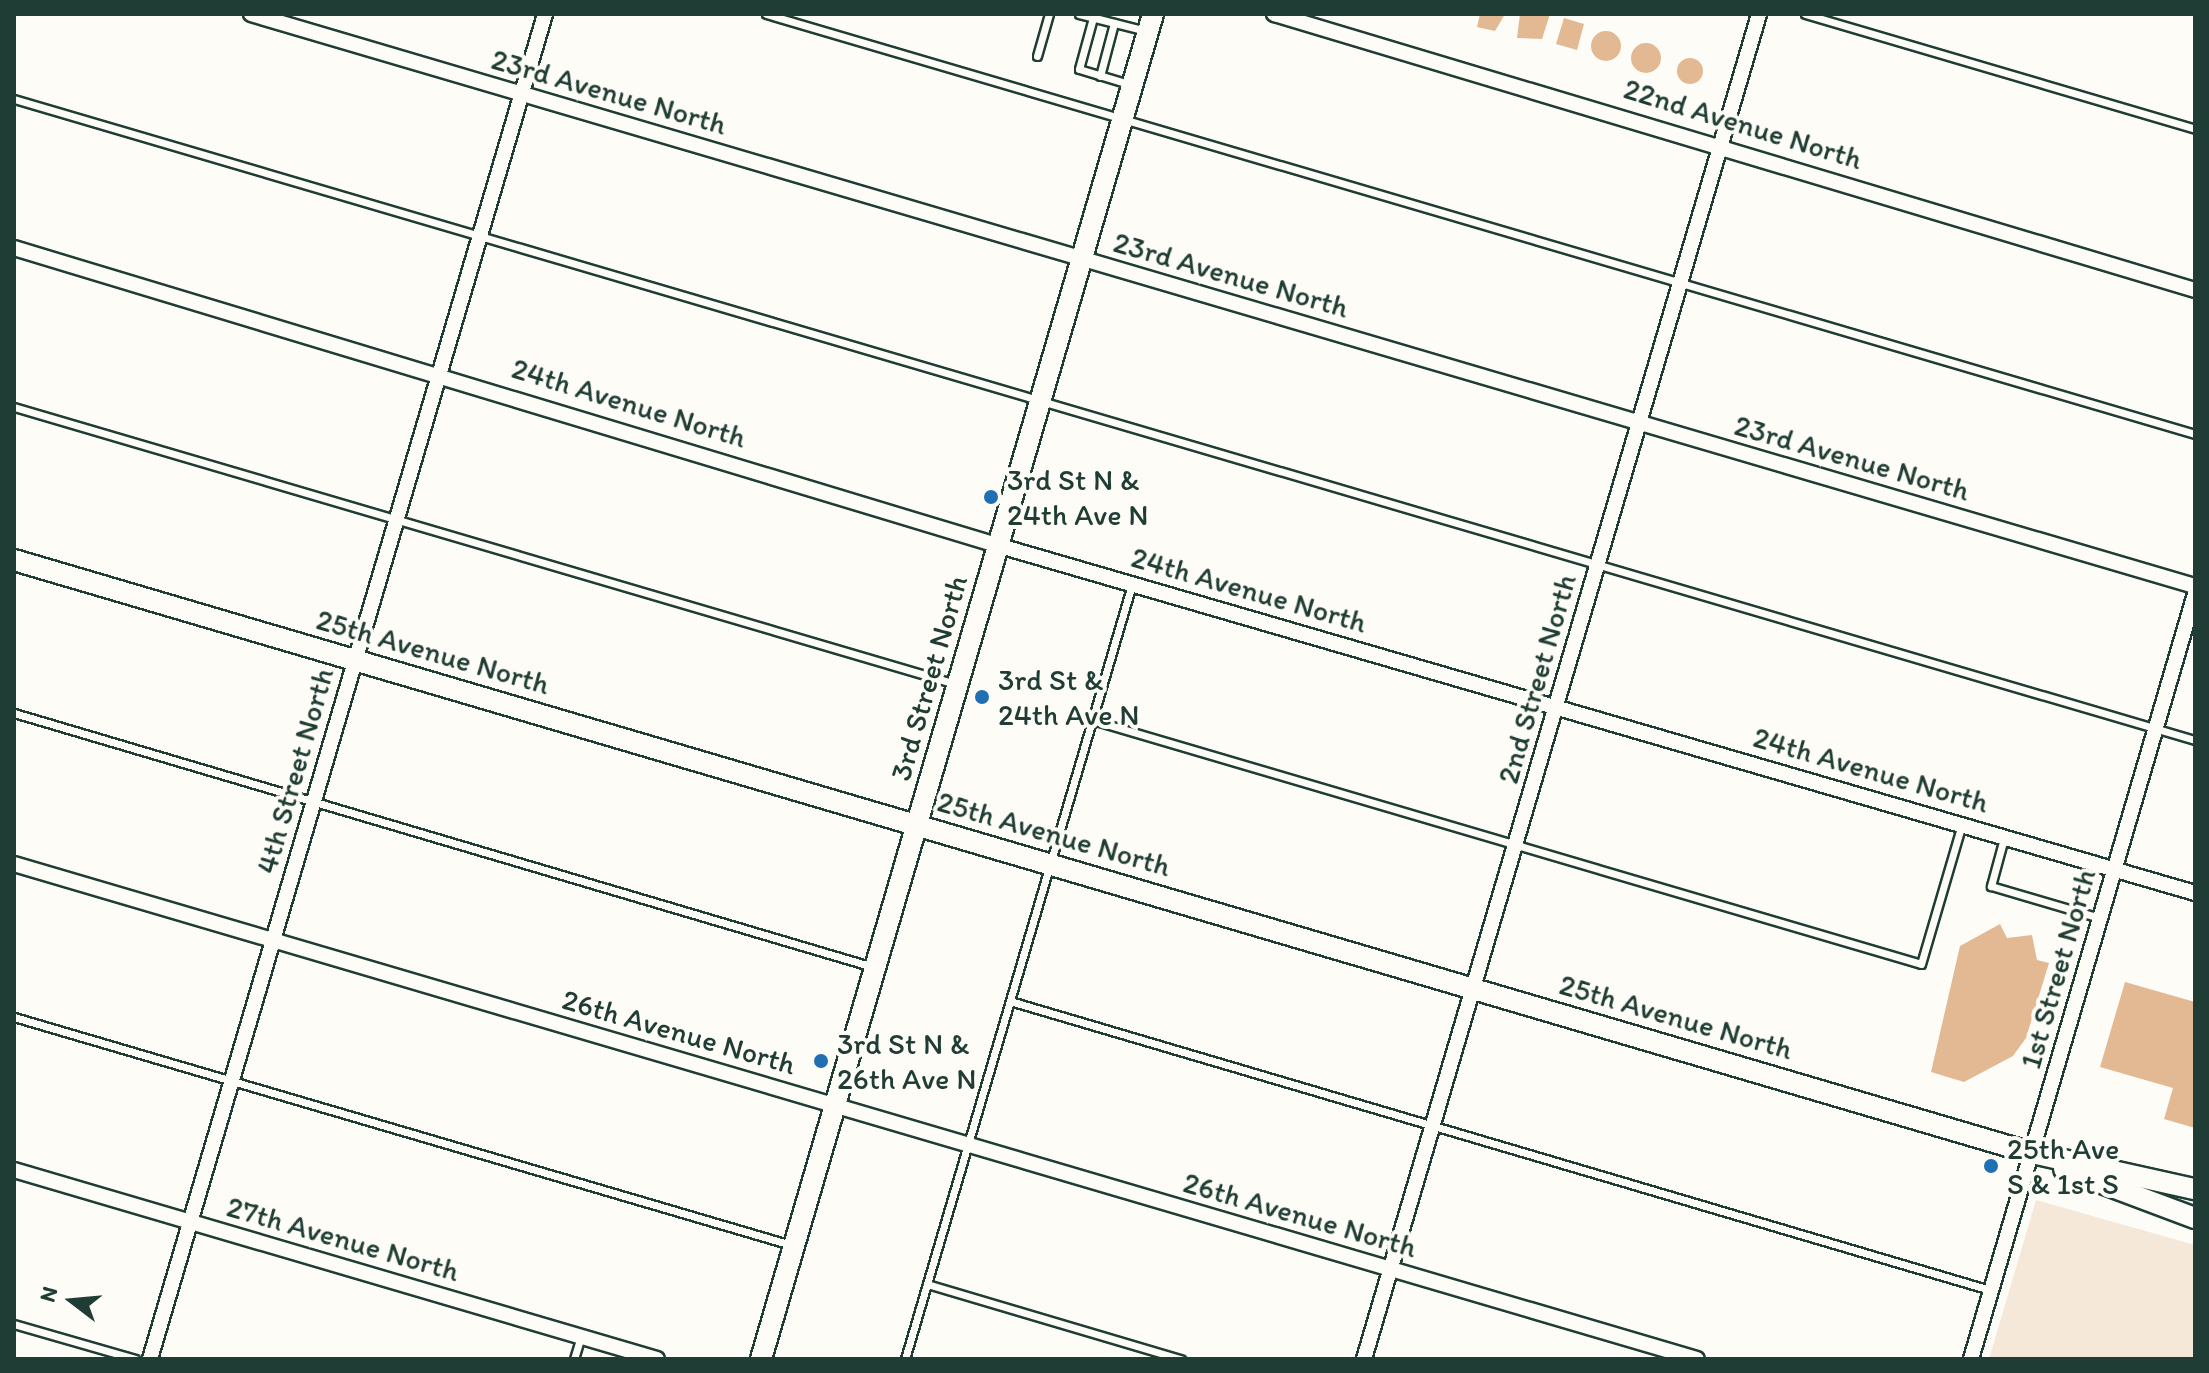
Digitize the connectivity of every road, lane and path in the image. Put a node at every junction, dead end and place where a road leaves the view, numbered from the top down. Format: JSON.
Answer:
{"nodes":[{"id":1,"x":251,"y":14,"type":"edge"},
{"id":2,"x":545,"y":14,"type":"edge"},
{"id":3,"x":766,"y":14,"type":"edge"},
{"id":4,"x":1049,"y":14,"type":"edge"},
{"id":5,"x":1079,"y":14,"type":"edge"},
{"id":6,"x":1274,"y":14,"type":"edge"},
{"id":7,"x":1759,"y":14,"type":"edge"},
{"id":8,"x":1805,"y":14,"type":"edge"},
{"id":9,"x":1094,"y":16,"type":"edge"},
{"id":10,"x":1114,"y":23,"type":"junction"},
{"id":11,"x":1150,"y":23,"type":"edge"},
{"id":12,"x":1037,"y":56,"type":"dead end"},
{"id":13,"x":1100,"y":76,"type":"junction"},
{"id":14,"x":1134,"y":86,"type":"junction"},
{"id":15,"x":522,"y":94,"type":"junction"},
{"id":16,"x":14,"y":99,"type":"edge"},
{"id":17,"x":1125,"y":119,"type":"junction"},
{"id":18,"x":2195,"y":129,"type":"edge"},
{"id":19,"x":1721,"y":144,"type":"junction"},
{"id":20,"x":480,"y":236,"type":"junction"},
{"id":21,"x":14,"y":248,"type":"edge"},
{"id":22,"x":1084,"y":259,"type":"junction"},
{"id":23,"x":1680,"y":283,"type":"junction"},
{"id":24,"x":2195,"y":290,"type":"edge"},
{"id":25,"x":440,"y":371,"type":"junction"},
{"id":26,"x":1042,"y":401,"type":"junction"},
{"id":27,"x":14,"y":407,"type":"edge"},
{"id":28,"x":1639,"y":422,"type":"junction"},
{"id":29,"x":2195,"y":434,"type":"edge"},
{"id":30,"x":397,"y":520,"type":"junction"},
{"id":31,"x":1000,"y":546,"type":"junction"},
{"id":32,"x":14,"y":560,"type":"edge"},
{"id":33,"x":1598,"y":564,"type":"junction"},
{"id":34,"x":1132,"y":584,"type":"junction"},
{"id":35,"x":2195,"y":586,"type":"edge"},
{"id":36,"x":2195,"y":594,"type":"edge"},
{"id":37,"x":355,"y":660,"type":"junction"},
{"id":38,"x":959,"y":685,"type":"junction"},
{"id":39,"x":1556,"y":705,"type":"junction"},
{"id":40,"x":14,"y":713,"type":"edge"},
{"id":41,"x":1092,"y":720,"type":"junction"},
{"id":42,"x":2155,"y":728,"type":"junction"},
{"id":43,"x":2195,"y":740,"type":"edge"},
{"id":44,"x":313,"y":802,"type":"junction"},
{"id":45,"x":1962,"y":824,"type":"junction"},
{"id":46,"x":918,"y":825,"type":"junction"},
{"id":47,"x":2004,"y":836,"type":"junction"},
{"id":48,"x":1515,"y":845,"type":"junction"},
{"id":49,"x":14,"y":864,"type":"edge"},
{"id":50,"x":1050,"y":864,"type":"junction"},
{"id":51,"x":2114,"y":869,"type":"junction"},
{"id":52,"x":2195,"y":893,"type":"edge"},
{"id":53,"x":2100,"y":918,"type":"junction"},
{"id":54,"x":273,"y":940,"type":"junction"},
{"id":55,"x":875,"y":968,"type":"junction"},
{"id":56,"x":1473,"y":989,"type":"junction"},
{"id":57,"x":1010,"y":1001,"type":"junction"},
{"id":58,"x":14,"y":1017,"type":"edge"},
{"id":59,"x":231,"y":1081,"type":"junction"},
{"id":60,"x":835,"y":1106,"type":"junction"},
{"id":61,"x":1433,"y":1126,"type":"junction"},
{"id":62,"x":968,"y":1145,"type":"junction"},
{"id":63,"x":2032,"y":1153,"type":"junction"},
{"id":64,"x":14,"y":1170,"type":"edge"},
{"id":65,"x":2195,"y":1189,"type":"edge"},
{"id":66,"x":2195,"y":1218,"type":"edge"},
{"id":67,"x":190,"y":1222,"type":"junction"},
{"id":68,"x":794,"y":1246,"type":"junction"},
{"id":69,"x":1391,"y":1269,"type":"junction"},
{"id":70,"x":927,"y":1284,"type":"junction"},
{"id":71,"x":1991,"y":1290,"type":"junction"},
{"id":72,"x":14,"y":1324,"type":"edge"},
{"id":73,"x":581,"y":1336,"type":"junction"},
{"id":74,"x":135,"y":1359,"type":"edge"},
{"id":75,"x":150,"y":1359,"type":"edge"},
{"id":76,"x":574,"y":1359,"type":"edge"},
{"id":77,"x":657,"y":1359,"type":"edge"},
{"id":78,"x":761,"y":1359,"type":"edge"},
{"id":79,"x":905,"y":1359,"type":"edge"},
{"id":80,"x":1181,"y":1359,"type":"edge"},
{"id":81,"x":1364,"y":1359,"type":"edge"},
{"id":82,"x":1697,"y":1359,"type":"edge"},
{"id":83,"x":1971,"y":1359,"type":"edge"}],
"edges":[{"from":1,"to":15,"type":"street","name":"23rd Avenue North"},
{"from":2,"to":15,"type":"street","name":"4th Street North"},
{"from":3,"to":17,"type":"lane"},
{"from":4,"to":12,"type":"lane"},
{"from":5,"to":9,"type":"lane"},
{"from":6,"to":19,"type":"street","name":"22nd Avenue North"},
{"from":7,"to":19,"type":"street","name":"2nd Street North"},
{"from":8,"to":18,"type":"lane"},
{"from":9,"to":10,"type":"lane"},
{"from":9,"to":13,"type":"lane"},
{"from":10,"to":11,"type":"lane"},
{"from":10,"to":13,"type":"lane"},
{"from":11,"to":14,"type":"street","name":"3rd Street North"},
{"from":13,"to":14,"type":"lane"},
{"from":14,"to":17,"type":"street","name":"3rd Street North"},
{"from":15,"to":20,"type":"street","name":"4th Street North"},
{"from":15,"to":22,"type":"street","name":"23rd Avenue North"},
{"from":16,"to":20,"type":"lane"},
{"from":17,"to":22,"type":"street","name":"3rd Street North"},
{"from":17,"to":23,"type":"lane"},
{"from":19,"to":23,"type":"street","name":"2nd Street North"},
{"from":19,"to":24,"type":"street","name":"22nd Avenue North"},
{"from":20,"to":25,"type":"street","name":"4th Street North"},
{"from":20,"to":26,"type":"lane"},
{"from":21,"to":25,"type":"street","name":"24th Avenue North"},
{"from":22,"to":26,"type":"street","name":"3rd Street North"},
{"from":22,"to":28,"type":"street","name":"23rd Avenue North"},
{"from":23,"to":28,"type":"street","name":"2nd Street North"},
{"from":23,"to":29,"type":"lane"},
{"from":25,"to":30,"type":"street","name":"4th Street North"},
{"from":25,"to":31,"type":"street","name":"24th Avenue North"},
{"from":26,"to":31,"type":"street","name":"3rd Street North"},
{"from":26,"to":33,"type":"lane"},
{"from":27,"to":30,"type":"lane"},
{"from":28,"to":33,"type":"street","name":"2nd Street North"},
{"from":28,"to":35,"type":"street","name":"23rd Avenue North"},
{"from":30,"to":37,"type":"street","name":"4th Street North"},
{"from":30,"to":38,"type":"lane"},
{"from":31,"to":34,"type":"street","name":"24th Avenue North"},
{"from":31,"to":38,"type":"street","name":"3rd Street North"},
{"from":32,"to":37,"type":"street","name":"25th Avenue North"},
{"from":33,"to":39,"type":"street","name":"2nd Street North"},
{"from":33,"to":42,"type":"lane"},
{"from":34,"to":39,"type":"street","name":"24th Avenue North"},
{"from":34,"to":41,"type":"lane"},
{"from":36,"to":42,"type":"street","name":"1st Street North"},
{"from":37,"to":44,"type":"street","name":"4th Street North"},
{"from":37,"to":46,"type":"street","name":"25th Avenue North"},
{"from":38,"to":46,"type":"street","name":"3rd Street North"},
{"from":39,"to":45,"type":"street","name":"24th Avenue North"},
{"from":39,"to":48,"type":"street","name":"2nd Street North"},
{"from":40,"to":44,"type":"lane"},
{"from":41,"to":48,"type":"lane"},
{"from":41,"to":50,"type":"lane"},
{"from":42,"to":43,"type":"lane"},
{"from":42,"to":51,"type":"street","name":"1st Street North"},
{"from":44,"to":54,"type":"street","name":"4th Street North"},
{"from":44,"to":55,"type":"lane"},
{"from":45,"to":47,"type":"street","name":"24th Avenue North"},
{"from":45,"to":48,"type":"lane"},
{"from":46,"to":50,"type":"street","name":"25th Avenue North"},
{"from":46,"to":55,"type":"street","name":"3rd Street North"},
{"from":47,"to":51,"type":"street","name":"24th Avenue North"},
{"from":47,"to":53,"type":"lane"},
{"from":48,"to":56,"type":"street","name":"2nd Street North"},
{"from":49,"to":54,"type":"street","name":"26th Avenue North"},
{"from":50,"to":56,"type":"street","name":"25th Avenue North"},
{"from":50,"to":57,"type":"lane"},
{"from":51,"to":52,"type":"street","name":"24th Avenue North"},
{"from":51,"to":53,"type":"street","name":"1st Street North"},
{"from":53,"to":63,"type":"street","name":"1st Street North"},
{"from":54,"to":59,"type":"street","name":"4th Street North"},
{"from":54,"to":60,"type":"street","name":"26th Avenue North"},
{"from":55,"to":60,"type":"street","name":"3rd Street North"},
{"from":56,"to":61,"type":"street","name":"2nd Street North"},
{"from":56,"to":63,"type":"street","name":"25th Avenue North"},
{"from":57,"to":61,"type":"lane"},
{"from":57,"to":62,"type":"lane"},
{"from":58,"to":59,"type":"lane"},
{"from":59,"to":67,"type":"street","name":"4th Street North"},
{"from":59,"to":68,"type":"lane"},
{"from":60,"to":62,"type":"street","name":"26th Avenue North"},
{"from":60,"to":68,"type":"street","name":"3rd Street North"},
{"from":61,"to":69,"type":"street","name":"2nd Street North"},
{"from":61,"to":71,"type":"lane"},
{"from":62,"to":69,"type":"street","name":"26th Avenue North"},
{"from":62,"to":70,"type":"lane"},
{"from":63,"to":65,"type":"street","name":"25th Avenue North"},
{"from":63,"to":66,"type":"street","name":"25th Avenue North"},
{"from":63,"to":71,"type":"street","name":"1st Street North"},
{"from":64,"to":67,"type":"street","name":"27th Avenue North"},
{"from":67,"to":73,"type":"street","name":"27th Avenue North"},
{"from":67,"to":75,"type":"street","name":"4th Street North"},
{"from":68,"to":78,"type":"street","name":"3rd Street North"},
{"from":69,"to":81,"type":"street","name":"2nd Street North"},
{"from":69,"to":82,"type":"street","name":"26th Avenue North"},
{"from":70,"to":79,"type":"lane"},
{"from":70,"to":80,"type":"lane"},
{"from":71,"to":83,"type":"street","name":"1st Street North"},
{"from":72,"to":74,"type":"lane"},
{"from":73,"to":76,"type":"lane"},
{"from":73,"to":77,"type":"street","name":"27th Avenue North"}]}
